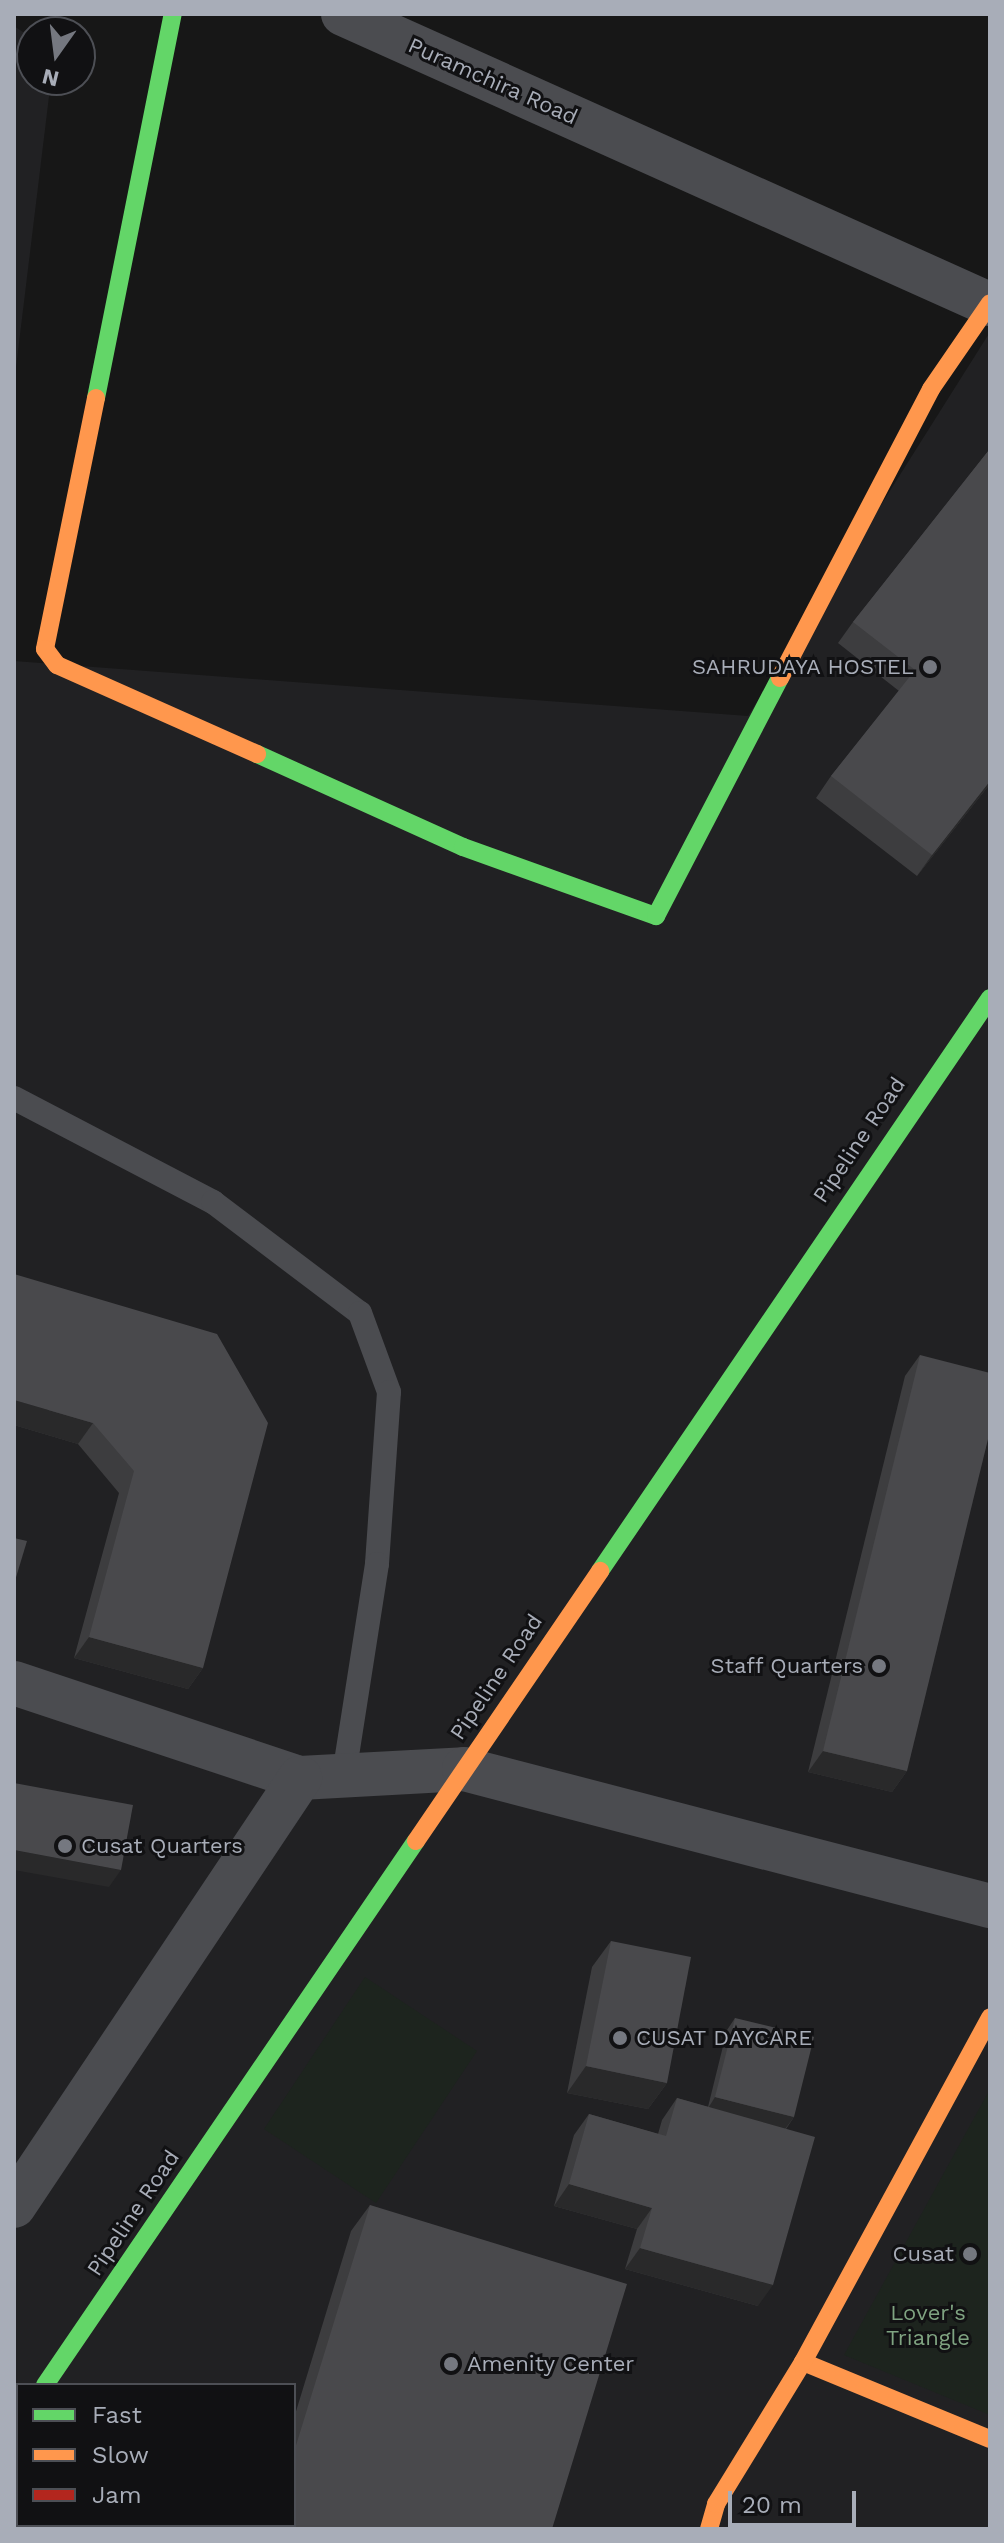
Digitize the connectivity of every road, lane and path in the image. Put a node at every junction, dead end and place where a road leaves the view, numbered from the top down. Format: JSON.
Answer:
{"nodes":[{"id":1,"x":173,"y":14,"type":"edge"},
{"id":2,"x":343,"y":14,"type":"edge"},
{"id":3,"x":989,"y":303,"type":"edge"},
{"id":4,"x":990,"y":998,"type":"edge"},
{"id":5,"x":14,"y":1098,"type":"edge"},
{"id":6,"x":14,"y":1683,"type":"edge"},
{"id":7,"x":464,"y":1769,"type":"junction"},
{"id":8,"x":300,"y":1778,"type":"junction"},
{"id":9,"x":343,"y":1780,"type":"junction"},
{"id":10,"x":990,"y":1906,"type":"edge"},
{"id":11,"x":990,"y":2017,"type":"edge"},
{"id":12,"x":14,"y":2206,"type":"edge"},
{"id":13,"x":803,"y":2362,"type":"junction"},
{"id":14,"x":46,"y":2383,"type":"edge"},
{"id":15,"x":990,"y":2439,"type":"edge"},
{"id":16,"x":709,"y":2529,"type":"edge"}],
"edges":[{"from":1,"to":3,"type":"street"},
{"from":2,"to":3,"type":"street","name":"Puramchira Road"},
{"from":4,"to":7,"type":"street","name":"Pipeline Road"},
{"from":5,"to":9,"type":"lane"},
{"from":6,"to":8,"type":"street"},
{"from":7,"to":9,"type":"street"},
{"from":7,"to":10,"type":"street"},
{"from":7,"to":14,"type":"street","name":"Pipeline Road"},
{"from":8,"to":9,"type":"street"},
{"from":8,"to":12,"type":"street"},
{"from":11,"to":13,"type":"street"},
{"from":13,"to":15,"type":"street"},
{"from":13,"to":16,"type":"street"}]}
